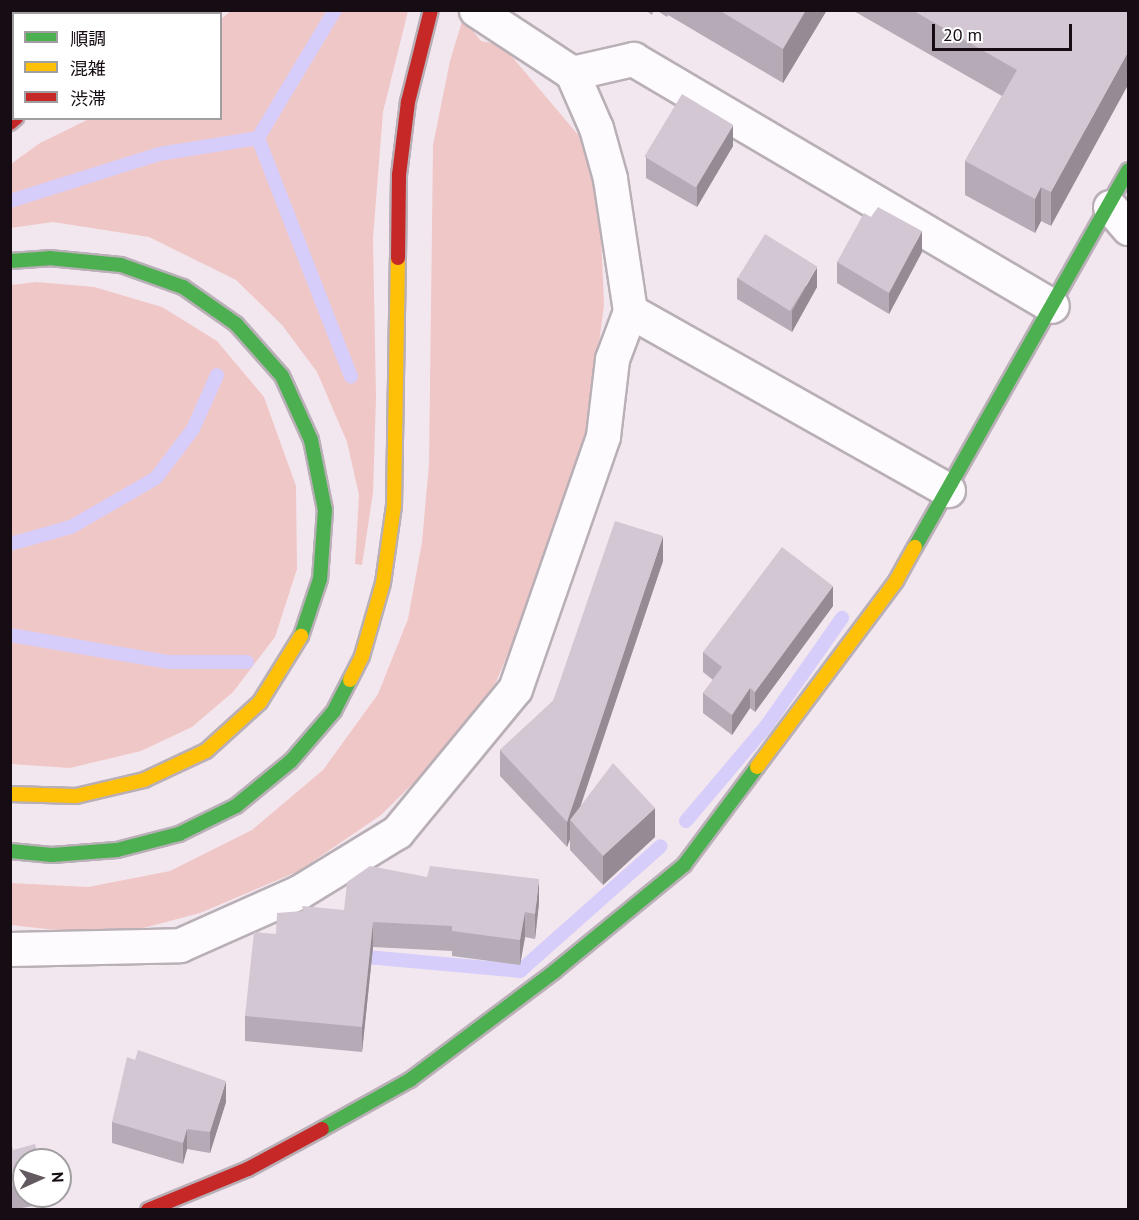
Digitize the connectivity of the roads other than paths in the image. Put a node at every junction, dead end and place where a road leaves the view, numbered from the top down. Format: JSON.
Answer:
{"nodes":[{"id":1,"x":431,"y":10,"type":"edge"},
{"id":2,"x":476,"y":10,"type":"edge"},
{"id":3,"x":572,"y":73,"type":"junction"},
{"id":4,"x":1128,"y":170,"type":"edge"},
{"id":5,"x":1119,"y":218,"type":"edge"},
{"id":6,"x":10,"y":261,"type":"edge"},
{"id":7,"x":1052,"y":306,"type":"junction"},
{"id":8,"x":630,"y":311,"type":"junction"},
{"id":9,"x":948,"y":490,"type":"junction"},
{"id":10,"x":10,"y":794,"type":"edge"},
{"id":11,"x":10,"y":851,"type":"edge"},
{"id":12,"x":10,"y":949,"type":"edge"},
{"id":13,"x":148,"y":1209,"type":"edge"}],
"edges":[{"from":1,"to":11,"type":"main road"},
{"from":2,"to":3,"type":"street"},
{"from":3,"to":7,"type":"street"},
{"from":3,"to":8,"type":"street"},
{"from":4,"to":5,"type":"main road"},
{"from":5,"to":7,"type":"main road"},
{"from":6,"to":10,"type":"main road"},
{"from":7,"to":9,"type":"main road"},
{"from":8,"to":9,"type":"street"},
{"from":8,"to":12,"type":"street"},
{"from":9,"to":13,"type":"main road"}]}
